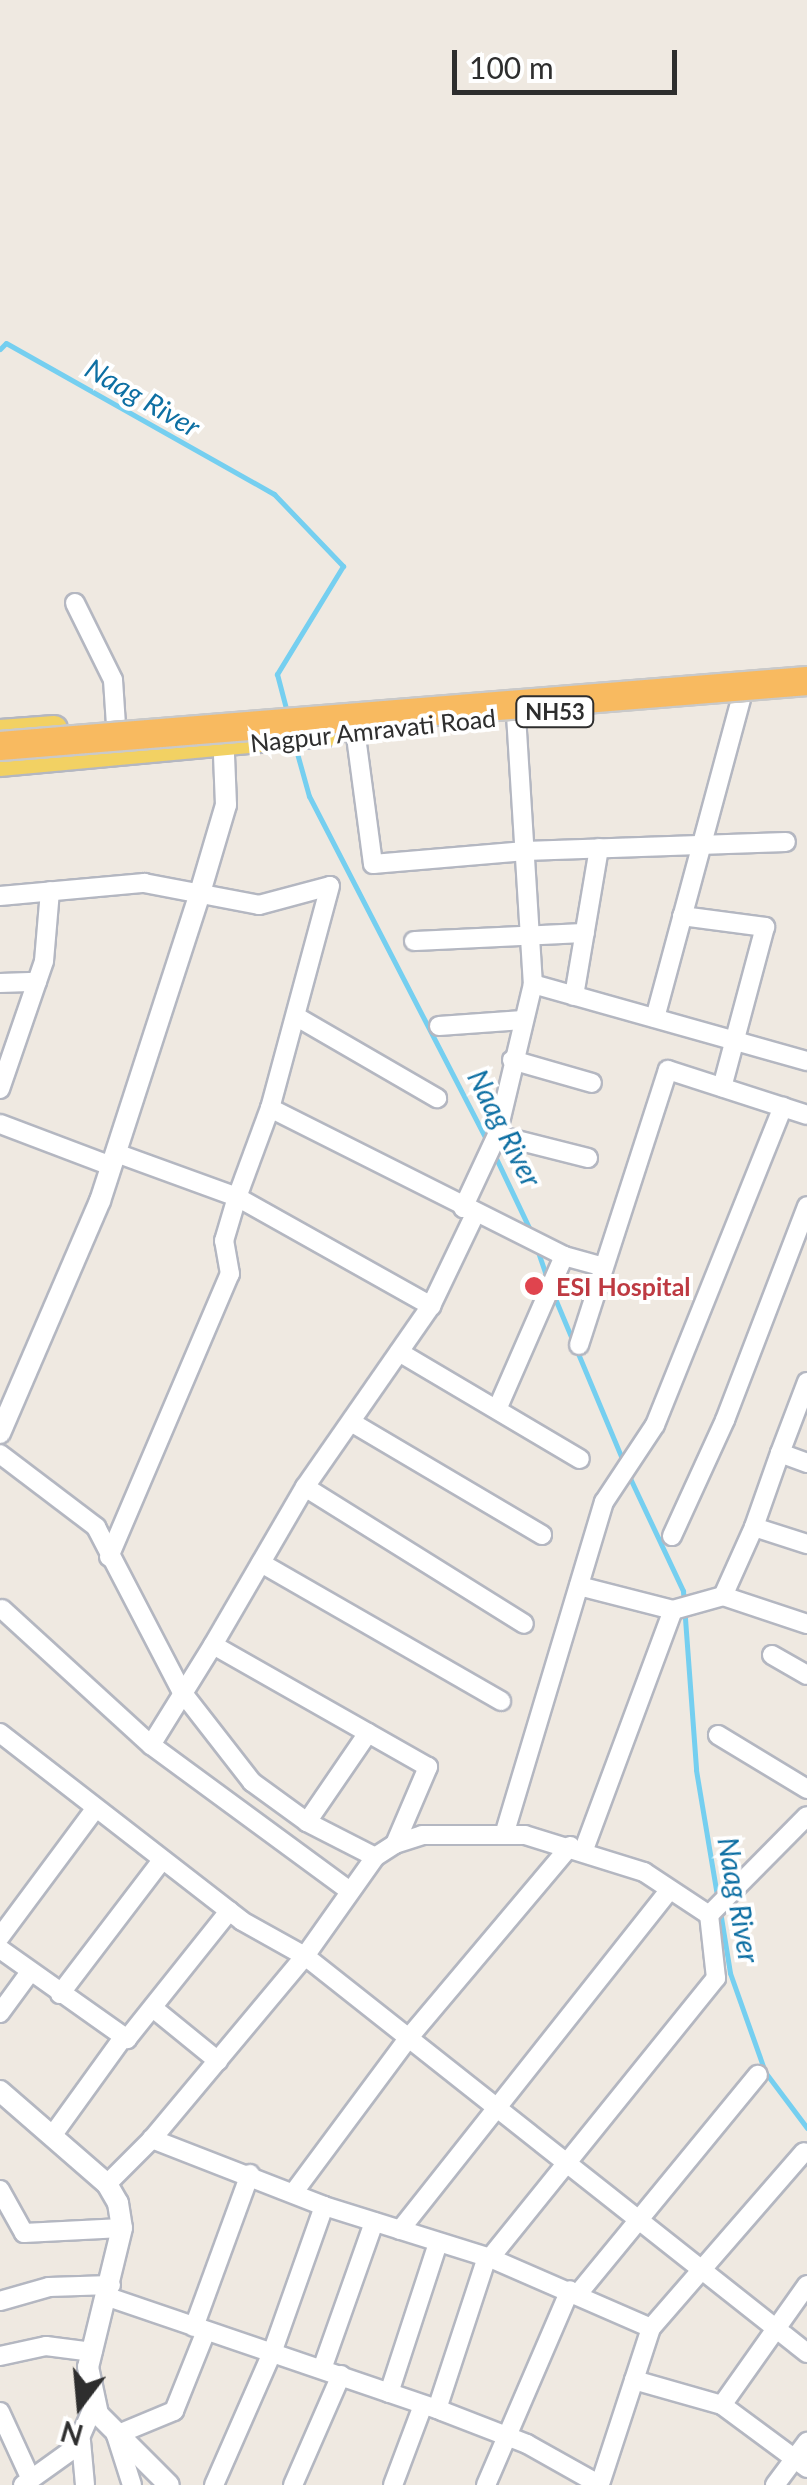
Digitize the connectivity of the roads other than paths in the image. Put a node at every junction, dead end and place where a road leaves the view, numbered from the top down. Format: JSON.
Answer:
{"nodes":[{"id":1,"x":75,"y":604,"type":"dead end"},
{"id":2,"x":807,"y":673,"type":"edge"},
{"id":3,"x":807,"y":681,"type":"edge"},
{"id":4,"x":807,"y":694,"type":"edge"},
{"id":5,"x":741,"y":699,"type":"junction"},
{"id":6,"x":516,"y":714,"type":"junction"},
{"id":7,"x":220,"y":720,"type":"junction"},
{"id":8,"x":116,"y":725,"type":"junction"},
{"id":9,"x":290,"y":725,"type":"junction"},
{"id":10,"x":356,"y":729,"type":"junction"},
{"id":11,"x":0,"y":732,"type":"edge"},
{"id":12,"x":0,"y":746,"type":"edge"},
{"id":13,"x":226,"y":746,"type":"junction"},
{"id":14,"x":0,"y":763,"type":"edge"},
{"id":15,"x":786,"y":842,"type":"dead end"},
{"id":16,"x":702,"y":846,"type":"junction"},
{"id":17,"x":600,"y":848,"type":"junction"},
{"id":18,"x":526,"y":851,"type":"junction"},
{"id":19,"x":50,"y":891,"type":"junction"},
{"id":20,"x":0,"y":896,"type":"edge"},
{"id":21,"x":199,"y":896,"type":"junction"},
{"id":22,"x":682,"y":916,"type":"junction"},
{"id":23,"x":585,"y":933,"type":"junction"},
{"id":24,"x":528,"y":936,"type":"junction"},
{"id":25,"x":414,"y":941,"type":"dead end"},
{"id":26,"x":0,"y":982,"type":"edge"},
{"id":27,"x":37,"y":982,"type":"junction"},
{"id":28,"x":533,"y":984,"type":"junction"},
{"id":29,"x":574,"y":996,"type":"junction"},
{"id":30,"x":297,"y":1017,"type":"junction"},
{"id":31,"x":655,"y":1018,"type":"junction"},
{"id":32,"x":523,"y":1020,"type":"junction"},
{"id":33,"x":439,"y":1026,"type":"dead end"},
{"id":34,"x":734,"y":1040,"type":"junction"},
{"id":35,"x":512,"y":1060,"type":"junction"},
{"id":36,"x":807,"y":1061,"type":"edge"},
{"id":37,"x":592,"y":1083,"type":"dead end"},
{"id":38,"x":722,"y":1087,"type":"junction"},
{"id":39,"x":0,"y":1089,"type":"edge"},
{"id":40,"x":437,"y":1098,"type":"dead end"},
{"id":41,"x":782,"y":1107,"type":"junction"},
{"id":42,"x":270,"y":1108,"type":"junction"},
{"id":43,"x":807,"y":1115,"type":"edge"},
{"id":44,"x":0,"y":1124,"type":"edge"},
{"id":45,"x":495,"y":1138,"type":"junction"},
{"id":46,"x":588,"y":1158,"type":"dead end"},
{"id":47,"x":114,"y":1159,"type":"junction"},
{"id":48,"x":236,"y":1197,"type":"junction"},
{"id":49,"x":807,"y":1206,"type":"edge"},
{"id":50,"x":469,"y":1211,"type":"junction"},
{"id":51,"x":564,"y":1256,"type":"junction"},
{"id":52,"x":604,"y":1267,"type":"junction"},
{"id":53,"x":432,"y":1306,"type":"junction"},
{"id":54,"x":579,"y":1345,"type":"dead end"},
{"id":55,"x":400,"y":1352,"type":"junction"},
{"id":56,"x":807,"y":1382,"type":"edge"},
{"id":57,"x":497,"y":1409,"type":"junction"},
{"id":58,"x":351,"y":1422,"type":"junction"},
{"id":59,"x":0,"y":1432,"type":"edge"},
{"id":60,"x":0,"y":1454,"type":"edge"},
{"id":61,"x":780,"y":1454,"type":"junction"},
{"id":62,"x":580,"y":1459,"type":"dead end"},
{"id":63,"x":807,"y":1463,"type":"edge"},
{"id":64,"x":305,"y":1487,"type":"junction"},
{"id":65,"x":754,"y":1527,"type":"junction"},
{"id":66,"x":542,"y":1535,"type":"dead end"},
{"id":67,"x":672,"y":1536,"type":"dead end"},
{"id":68,"x":807,"y":1544,"type":"edge"},
{"id":69,"x":109,"y":1557,"type":"junction"},
{"id":70,"x":261,"y":1564,"type":"junction"},
{"id":71,"x":579,"y":1586,"type":"junction"},
{"id":72,"x":718,"y":1598,"type":"junction"},
{"id":73,"x":2,"y":1609,"type":"edge"},
{"id":74,"x":676,"y":1609,"type":"junction"},
{"id":75,"x":524,"y":1624,"type":"dead end"},
{"id":76,"x":807,"y":1624,"type":"edge"},
{"id":77,"x":214,"y":1645,"type":"junction"},
{"id":78,"x":772,"y":1655,"type":"dead end"},
{"id":79,"x":807,"y":1675,"type":"edge"},
{"id":80,"x":182,"y":1692,"type":"junction"},
{"id":81,"x":501,"y":1701,"type":"dead end"},
{"id":82,"x":0,"y":1733,"type":"edge"},
{"id":83,"x":368,"y":1733,"type":"junction"},
{"id":84,"x":718,"y":1735,"type":"dead end"},
{"id":85,"x":151,"y":1745,"type":"junction"},
{"id":86,"x":807,"y":1790,"type":"edge"},
{"id":87,"x":94,"y":1808,"type":"junction"},
{"id":88,"x":807,"y":1816,"type":"edge"},
{"id":89,"x":307,"y":1822,"type":"junction"},
{"id":90,"x":504,"y":1835,"type":"junction"},
{"id":91,"x":395,"y":1844,"type":"junction"},
{"id":92,"x":577,"y":1848,"type":"junction"},
{"id":93,"x":375,"y":1857,"type":"junction"},
{"id":94,"x":162,"y":1860,"type":"junction"},
{"id":95,"x":669,"y":1890,"type":"junction"},
{"id":96,"x":350,"y":1891,"type":"junction"},
{"id":97,"x":229,"y":1911,"type":"junction"},
{"id":98,"x":714,"y":1912,"type":"junction"},
{"id":99,"x":0,"y":1937,"type":"edge"},
{"id":100,"x":0,"y":1949,"type":"edge"},
{"id":101,"x":305,"y":1956,"type":"junction"},
{"id":102,"x":30,"y":1972,"type":"junction"},
{"id":103,"x":60,"y":1994,"type":"junction"},
{"id":104,"x":153,"y":2008,"type":"junction"},
{"id":105,"x":0,"y":2013,"type":"edge"},
{"id":106,"x":122,"y":2039,"type":"junction"},
{"id":107,"x":406,"y":2040,"type":"junction"},
{"id":108,"x":218,"y":2060,"type":"junction"},
{"id":109,"x":758,"y":2074,"type":"dead end"},
{"id":110,"x":0,"y":2091,"type":"edge"},
{"id":111,"x":494,"y":2108,"type":"junction"},
{"id":112,"x":52,"y":2136,"type":"junction"},
{"id":113,"x":152,"y":2139,"type":"junction"},
{"id":114,"x":804,"y":2152,"type":"dead end"},
{"id":115,"x":563,"y":2161,"type":"junction"},
{"id":116,"x":250,"y":2174,"type":"junction"},
{"id":117,"x":107,"y":2184,"type":"junction"},
{"id":118,"x":0,"y":2190,"type":"edge"},
{"id":119,"x":294,"y":2192,"type":"junction"},
{"id":120,"x":324,"y":2206,"type":"junction"},
{"id":121,"x":637,"y":2218,"type":"junction"},
{"id":122,"x":374,"y":2222,"type":"junction"},
{"id":123,"x":122,"y":2228,"type":"junction"},
{"id":124,"x":400,"y":2230,"type":"junction"},
{"id":125,"x":438,"y":2243,"type":"junction"},
{"id":126,"x":488,"y":2257,"type":"junction"},
{"id":127,"x":704,"y":2270,"type":"junction"},
{"id":128,"x":807,"y":2286,"type":"edge"},
{"id":129,"x":110,"y":2291,"type":"junction"},
{"id":130,"x":574,"y":2292,"type":"junction"},
{"id":131,"x":0,"y":2301,"type":"edge"},
{"id":132,"x":651,"y":2328,"type":"junction"},
{"id":133,"x":777,"y":2328,"type":"junction"},
{"id":134,"x":200,"y":2329,"type":"junction"},
{"id":135,"x":93,"y":2352,"type":"junction"},
{"id":136,"x":272,"y":2352,"type":"junction"},
{"id":137,"x":807,"y":2353,"type":"edge"},
{"id":138,"x":0,"y":2356,"type":"edge"},
{"id":139,"x":322,"y":2369,"type":"junction"},
{"id":140,"x":340,"y":2376,"type":"junction"},
{"id":141,"x":634,"y":2380,"type":"junction"},
{"id":142,"x":390,"y":2393,"type":"junction"},
{"id":143,"x":96,"y":2403,"type":"junction"},
{"id":144,"x":722,"y":2405,"type":"junction"},
{"id":145,"x":430,"y":2407,"type":"junction"},
{"id":146,"x":0,"y":2412,"type":"edge"},
{"id":147,"x":116,"y":2435,"type":"junction"},
{"id":148,"x":507,"y":2436,"type":"junction"},
{"id":149,"x":81,"y":2441,"type":"junction"},
{"id":150,"x":807,"y":2442,"type":"edge"},
{"id":151,"x":801,"y":2463,"type":"edge"},
{"id":152,"x":26,"y":2480,"type":"edge"},
{"id":153,"x":601,"y":2483,"type":"edge"},
{"id":154,"x":85,"y":2485,"type":"edge"},
{"id":155,"x":132,"y":2485,"type":"edge"},
{"id":156,"x":169,"y":2485,"type":"edge"},
{"id":157,"x":214,"y":2485,"type":"edge"},
{"id":158,"x":293,"y":2485,"type":"edge"},
{"id":159,"x":393,"y":2485,"type":"edge"},
{"id":160,"x":486,"y":2485,"type":"edge"},
{"id":161,"x":774,"y":2485,"type":"edge"}],
"edges":[{"from":1,"to":8,"type":"street"},
{"from":2,"to":9,"type":"main road","name":"Nagpur Amravati Road","number":"NH53"},
{"from":3,"to":12,"type":"highway","bridge":true},
{"from":4,"to":5,"type":"main road","name":"Nagpur Amravati Road","number":"NH53"},
{"from":5,"to":6,"type":"main road","name":"Nagpur Amravati Road","number":"NH53"},
{"from":5,"to":16,"type":"street"},
{"from":6,"to":10,"type":"main road","name":"Nagpur Amravati Road","number":"NH53"},
{"from":6,"to":18,"type":"street"},
{"from":7,"to":8,"type":"main road","name":"Nagpur Amravati Road","number":"NH53"},
{"from":7,"to":9,"type":"main road","name":"Nagpur Amravati Road","number":"NH53"},
{"from":7,"to":13,"type":"street"},
{"from":8,"to":11,"type":"main road","name":"Nagpur Amravati Road","number":"NH53"},
{"from":9,"to":10,"type":"main road","name":"Nagpur Amravati Road","number":"NH53"},
{"from":9,"to":13,"type":"main road","name":"Nagpur Amravati Road","number":"NH53"},
{"from":10,"to":18,"type":"street"},
{"from":13,"to":14,"type":"main road","name":"Nagpur Amravati Road","number":"NH53"},
{"from":13,"to":21,"type":"street"},
{"from":15,"to":16,"type":"street"},
{"from":16,"to":17,"type":"street"},
{"from":16,"to":22,"type":"street"},
{"from":17,"to":18,"type":"street"},
{"from":17,"to":23,"type":"street"},
{"from":18,"to":24,"type":"street"},
{"from":19,"to":20,"type":"street"},
{"from":19,"to":21,"type":"street"},
{"from":19,"to":27,"type":"street"},
{"from":21,"to":30,"type":"street"},
{"from":21,"to":47,"type":"street"},
{"from":22,"to":31,"type":"street"},
{"from":22,"to":34,"type":"street"},
{"from":23,"to":24,"type":"street"},
{"from":23,"to":29,"type":"street"},
{"from":24,"to":25,"type":"street"},
{"from":24,"to":28,"type":"street"},
{"from":26,"to":27,"type":"street"},
{"from":27,"to":39,"type":"street"},
{"from":28,"to":29,"type":"street"},
{"from":28,"to":32,"type":"street"},
{"from":29,"to":31,"type":"street"},
{"from":30,"to":40,"type":"street"},
{"from":30,"to":42,"type":"street"},
{"from":31,"to":34,"type":"street"},
{"from":32,"to":33,"type":"street"},
{"from":32,"to":35,"type":"street"},
{"from":34,"to":36,"type":"street"},
{"from":34,"to":38,"type":"street"},
{"from":35,"to":37,"type":"street"},
{"from":35,"to":45,"type":"street"},
{"from":38,"to":41,"type":"street"},
{"from":38,"to":52,"type":"street"},
{"from":41,"to":43,"type":"street"},
{"from":41,"to":71,"type":"street"},
{"from":42,"to":48,"type":"street"},
{"from":42,"to":50,"type":"street"},
{"from":44,"to":47,"type":"street"},
{"from":45,"to":46,"type":"street"},
{"from":45,"to":50,"type":"street"},
{"from":47,"to":48,"type":"street"},
{"from":47,"to":59,"type":"street"},
{"from":48,"to":53,"type":"street"},
{"from":48,"to":69,"type":"street"},
{"from":49,"to":67,"type":"street"},
{"from":50,"to":51,"type":"street"},
{"from":50,"to":53,"type":"street"},
{"from":51,"to":52,"type":"street"},
{"from":51,"to":57,"type":"street"},
{"from":52,"to":54,"type":"street"},
{"from":53,"to":55,"type":"street"},
{"from":55,"to":57,"type":"street"},
{"from":55,"to":58,"type":"street"},
{"from":56,"to":61,"type":"street"},
{"from":57,"to":62,"type":"street"},
{"from":58,"to":64,"type":"street"},
{"from":58,"to":66,"type":"street"},
{"from":60,"to":69,"type":"street"},
{"from":61,"to":63,"type":"street"},
{"from":61,"to":65,"type":"street"},
{"from":64,"to":70,"type":"street"},
{"from":64,"to":75,"type":"street"},
{"from":65,"to":68,"type":"street"},
{"from":65,"to":72,"type":"street"},
{"from":69,"to":80,"type":"street"},
{"from":70,"to":77,"type":"street"},
{"from":70,"to":81,"type":"street"},
{"from":71,"to":74,"type":"street"},
{"from":71,"to":90,"type":"street"},
{"from":72,"to":74,"type":"street"},
{"from":72,"to":76,"type":"street"},
{"from":73,"to":85,"type":"street"},
{"from":74,"to":92,"type":"street"},
{"from":77,"to":80,"type":"street"},
{"from":77,"to":83,"type":"street"},
{"from":78,"to":79,"type":"street"},
{"from":80,"to":85,"type":"street"},
{"from":80,"to":89,"type":"street"},
{"from":82,"to":87,"type":"street"},
{"from":83,"to":89,"type":"street"},
{"from":83,"to":91,"type":"street"},
{"from":84,"to":86,"type":"street"},
{"from":85,"to":96,"type":"street"},
{"from":87,"to":94,"type":"street"},
{"from":87,"to":99,"type":"street"},
{"from":88,"to":98,"type":"street"},
{"from":89,"to":93,"type":"street"},
{"from":90,"to":91,"type":"street"},
{"from":90,"to":92,"type":"street"},
{"from":91,"to":93,"type":"street"},
{"from":92,"to":95,"type":"street"},
{"from":92,"to":107,"type":"street"},
{"from":93,"to":96,"type":"street"},
{"from":94,"to":97,"type":"street"},
{"from":94,"to":103,"type":"street"},
{"from":95,"to":98,"type":"street"},
{"from":95,"to":111,"type":"street"},
{"from":96,"to":101,"type":"street"},
{"from":97,"to":101,"type":"street"},
{"from":97,"to":104,"type":"street"},
{"from":98,"to":115,"type":"street"},
{"from":100,"to":102,"type":"street"},
{"from":101,"to":107,"type":"street"},
{"from":101,"to":108,"type":"street"},
{"from":102,"to":103,"type":"street"},
{"from":102,"to":105,"type":"street"},
{"from":103,"to":106,"type":"street"},
{"from":104,"to":106,"type":"street"},
{"from":104,"to":108,"type":"street"},
{"from":106,"to":112,"type":"street"},
{"from":107,"to":111,"type":"street"},
{"from":107,"to":119,"type":"street"},
{"from":108,"to":113,"type":"street"},
{"from":109,"to":121,"type":"street"},
{"from":110,"to":112,"type":"street"},
{"from":111,"to":115,"type":"street"},
{"from":111,"to":124,"type":"street"},
{"from":112,"to":117,"type":"street"},
{"from":113,"to":116,"type":"street"},
{"from":113,"to":117,"type":"street"},
{"from":114,"to":127,"type":"street"},
{"from":115,"to":121,"type":"street"},
{"from":115,"to":126,"type":"street"},
{"from":116,"to":119,"type":"street"},
{"from":116,"to":134,"type":"street"},
{"from":117,"to":123,"type":"street"},
{"from":118,"to":123,"type":"street"},
{"from":119,"to":120,"type":"street"},
{"from":120,"to":122,"type":"street"},
{"from":120,"to":136,"type":"street"},
{"from":121,"to":127,"type":"street"},
{"from":121,"to":130,"type":"street"},
{"from":122,"to":124,"type":"street"},
{"from":122,"to":139,"type":"street"},
{"from":123,"to":129,"type":"street"},
{"from":124,"to":125,"type":"street"},
{"from":125,"to":126,"type":"street"},
{"from":125,"to":142,"type":"street"},
{"from":126,"to":130,"type":"street"},
{"from":126,"to":145,"type":"street"},
{"from":127,"to":132,"type":"street"},
{"from":127,"to":133,"type":"street"},
{"from":128,"to":133,"type":"street"},
{"from":129,"to":131,"type":"street"},
{"from":129,"to":134,"type":"street"},
{"from":129,"to":135,"type":"street"},
{"from":130,"to":132,"type":"street"},
{"from":130,"to":148,"type":"street"},
{"from":132,"to":141,"type":"street"},
{"from":133,"to":137,"type":"street"},
{"from":133,"to":144,"type":"street"},
{"from":134,"to":136,"type":"street"},
{"from":134,"to":147,"type":"street"},
{"from":135,"to":138,"type":"street"},
{"from":135,"to":143,"type":"street"},
{"from":136,"to":139,"type":"street"},
{"from":136,"to":157,"type":"street"},
{"from":139,"to":140,"type":"street"},
{"from":140,"to":142,"type":"street"},
{"from":140,"to":158,"type":"street"},
{"from":141,"to":144,"type":"street"},
{"from":141,"to":153,"type":"street"},
{"from":142,"to":145,"type":"street"},
{"from":143,"to":147,"type":"street"},
{"from":143,"to":149,"type":"street"},
{"from":144,"to":151,"type":"street"},
{"from":145,"to":148,"type":"street"},
{"from":145,"to":159,"type":"street"},
{"from":146,"to":152,"type":"street"},
{"from":147,"to":155,"type":"street"},
{"from":147,"to":156,"type":"street"},
{"from":148,"to":153,"type":"street"},
{"from":148,"to":160,"type":"street"},
{"from":149,"to":152,"type":"street"},
{"from":149,"to":154,"type":"street"},
{"from":150,"to":151,"type":"street"},
{"from":151,"to":161,"type":"street"}]}
